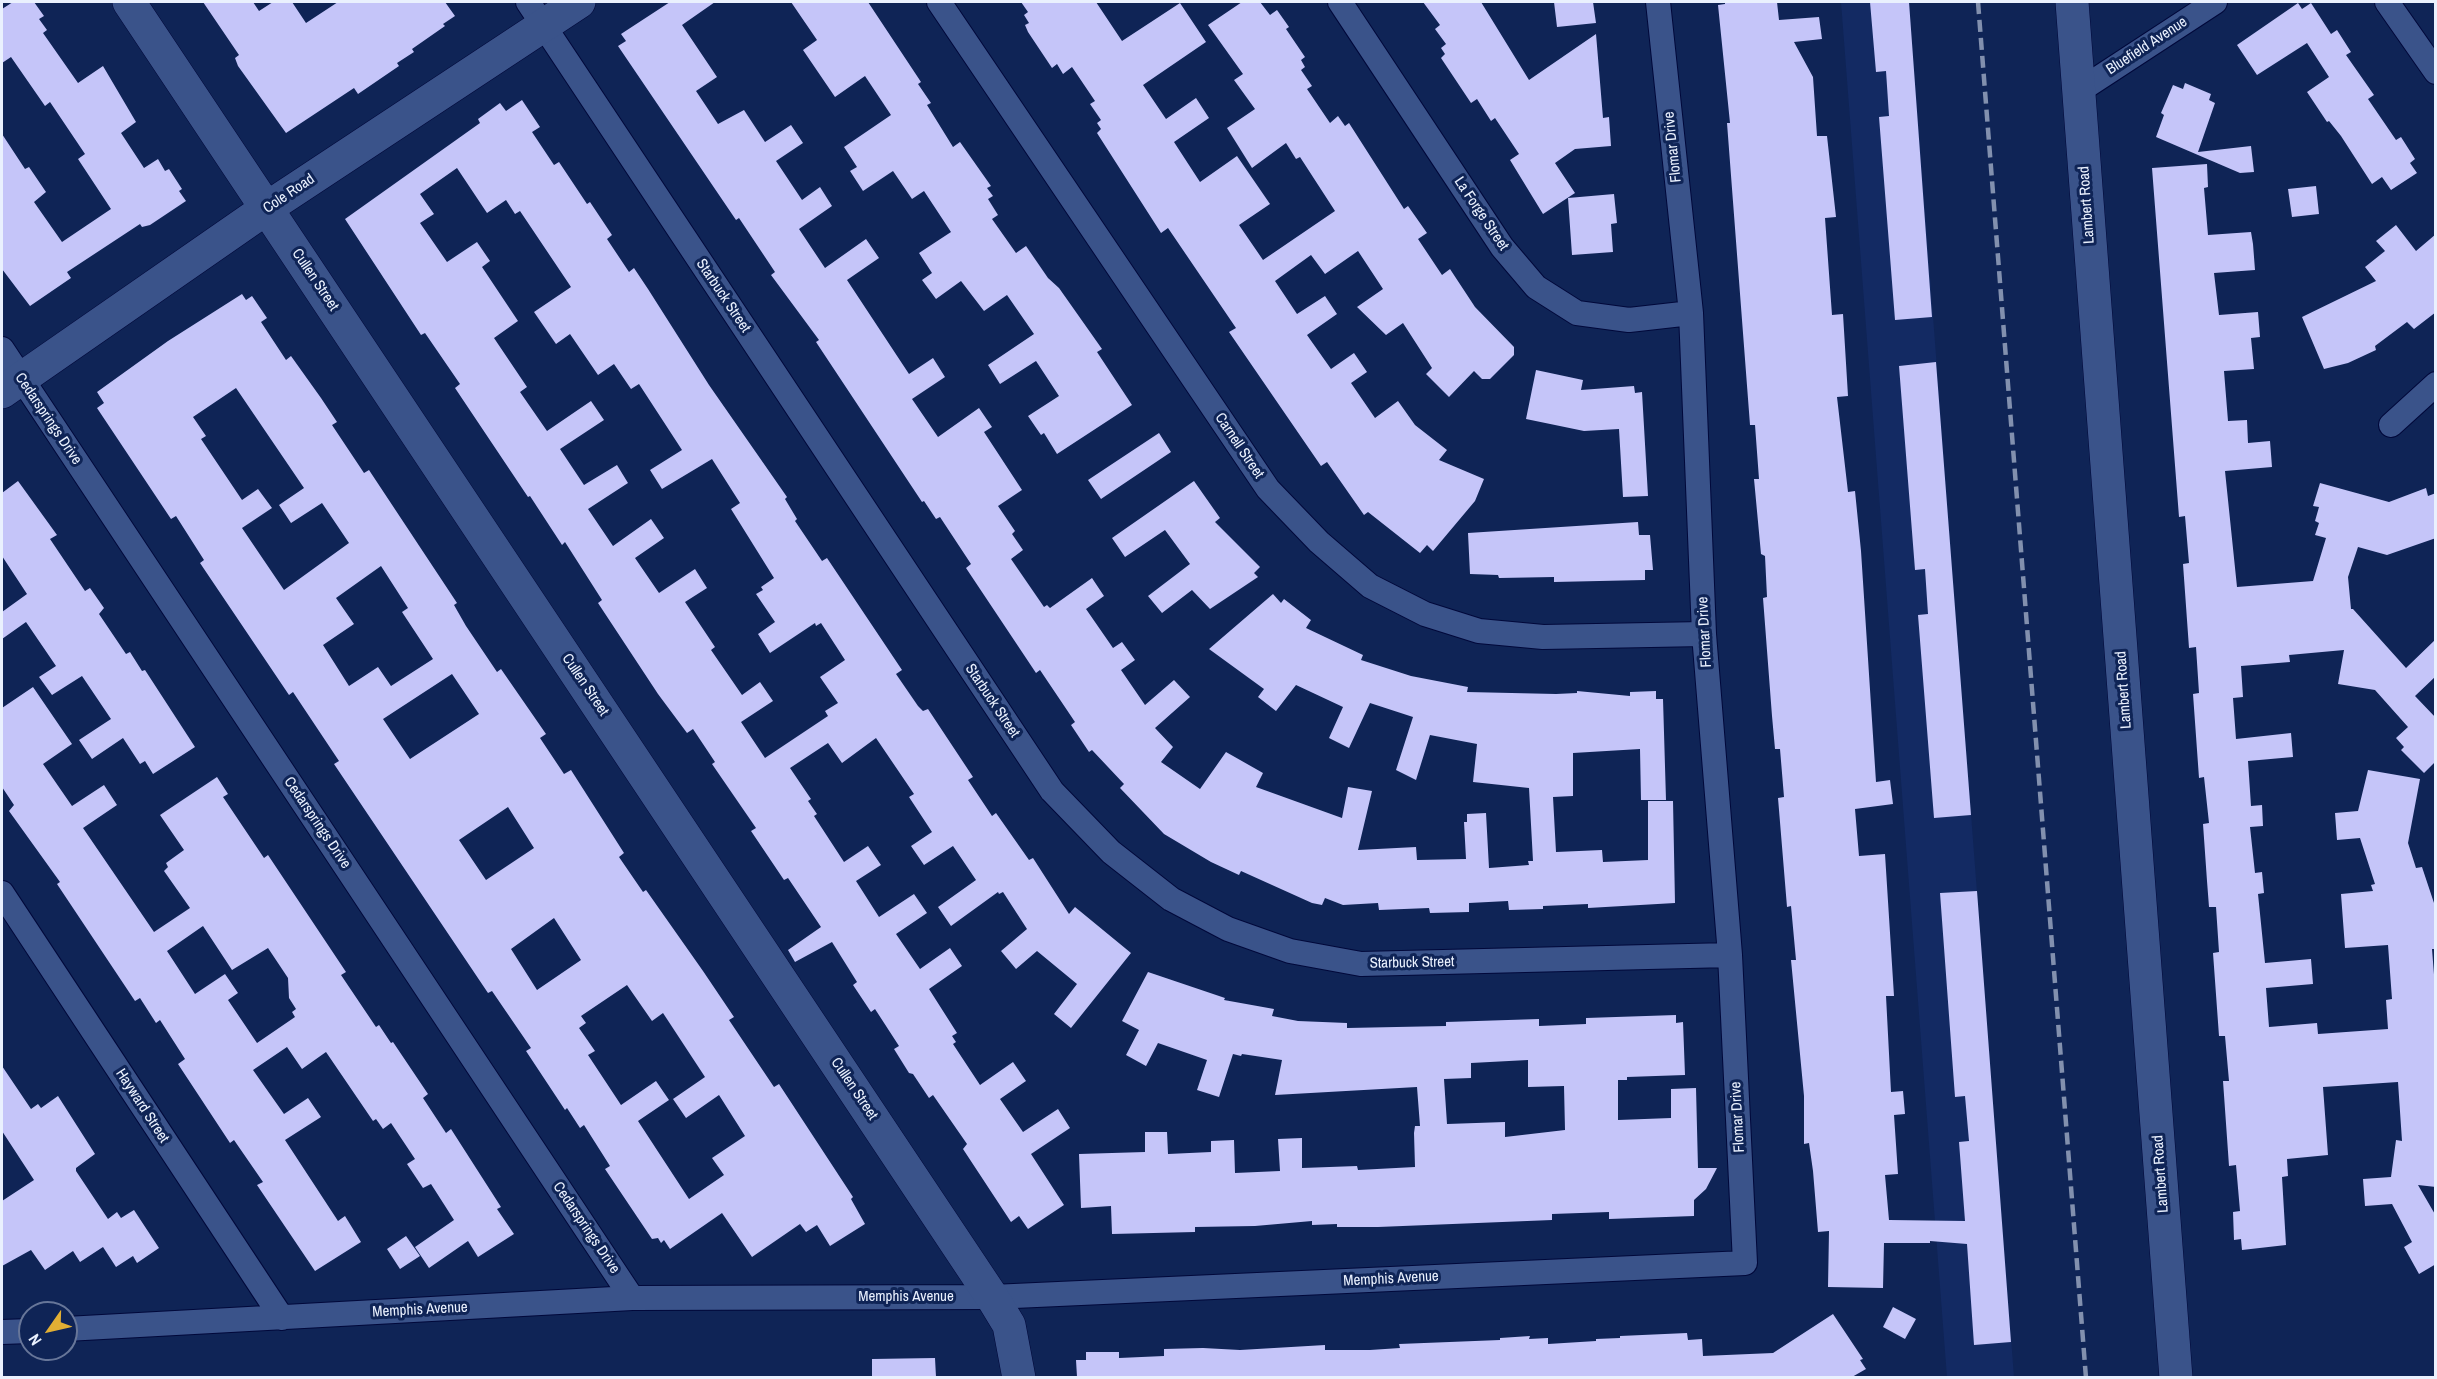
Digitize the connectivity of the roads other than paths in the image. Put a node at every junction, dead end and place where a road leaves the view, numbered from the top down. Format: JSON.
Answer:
{"nodes":[{"id":1,"x":129,"y":2,"type":"edge"},
{"id":2,"x":579,"y":2,"type":"edge"},
{"id":3,"x":939,"y":2,"type":"edge"},
{"id":4,"x":1340,"y":2,"type":"edge"},
{"id":5,"x":1658,"y":2,"type":"edge"},
{"id":6,"x":2072,"y":2,"type":"edge"},
{"id":7,"x":2216,"y":2,"type":"edge"},
{"id":8,"x":2387,"y":2,"type":"edge"},
{"id":9,"x":536,"y":13,"type":"edge"},
{"id":10,"x":2436,"y":72,"type":"edge"},
{"id":11,"x":2079,"y":91,"type":"junction"},
{"id":12,"x":267,"y":208,"type":"junction"},
{"id":13,"x":1691,"y":313,"type":"junction"},
{"id":14,"x":2,"y":349,"type":"edge"},
{"id":15,"x":2436,"y":384,"type":"edge"},
{"id":16,"x":11,"y":385,"type":"edge"},
{"id":17,"x":2391,"y":425,"type":"dead end"},
{"id":18,"x":1704,"y":634,"type":"junction"},
{"id":19,"x":2,"y":893,"type":"edge"},
{"id":20,"x":1730,"y":955,"type":"junction"},
{"id":21,"x":1745,"y":1263,"type":"joint"},
{"id":22,"x":992,"y":1297,"type":"junction"},
{"id":23,"x":632,"y":1298,"type":"junction"},
{"id":24,"x":282,"y":1318,"type":"junction"},
{"id":25,"x":78,"y":1328,"type":"edge"},
{"id":26,"x":18,"y":1331,"type":"edge"},
{"id":27,"x":2,"y":1332,"type":"edge"},
{"id":28,"x":1019,"y":1377,"type":"edge"},
{"id":29,"x":2176,"y":1377,"type":"edge"}],
"edges":[{"from":1,"to":12,"type":"street","name":"Cullen Street"},
{"from":2,"to":9,"type":"street","name":"Cole Road"},
{"from":3,"to":18,"type":"street","name":"Carnell Street"},
{"from":4,"to":13,"type":"street","name":"La Forge Street"},
{"from":5,"to":13,"type":"street","name":"Flomar Drive"},
{"from":6,"to":11,"type":"street","name":"Lambert Road"},
{"from":7,"to":11,"type":"street","name":"Bluefield Avenue"},
{"from":8,"to":10,"type":"street"},
{"from":9,"to":12,"type":"street","name":"Cole Road"},
{"from":9,"to":20,"type":"street","name":"Starbuck Street"},
{"from":11,"to":29,"type":"street","name":"Lambert Road"},
{"from":12,"to":16,"type":"street","name":"Cole Road"},
{"from":12,"to":22,"type":"street","name":"Cullen Street"},
{"from":13,"to":18,"type":"street","name":"Flomar Drive"},
{"from":14,"to":16,"type":"street","name":"Cedarsprings Drive"},
{"from":15,"to":17,"type":"street"},
{"from":16,"to":23,"type":"street","name":"Cedarsprings Drive"},
{"from":18,"to":20,"type":"street","name":"Flomar Drive"},
{"from":19,"to":24,"type":"street","name":"Hayward Street"},
{"from":20,"to":21,"type":"street","name":"Flomar Drive"},
{"from":21,"to":22,"type":"street","name":"Memphis Avenue"},
{"from":22,"to":23,"type":"street","name":"Memphis Avenue"},
{"from":22,"to":28,"type":"street","name":"Cullen Street"},
{"from":23,"to":24,"type":"street","name":"Memphis Avenue"},
{"from":24,"to":25,"type":"street","name":"Memphis Avenue"},
{"from":26,"to":27,"type":"street"}]}
